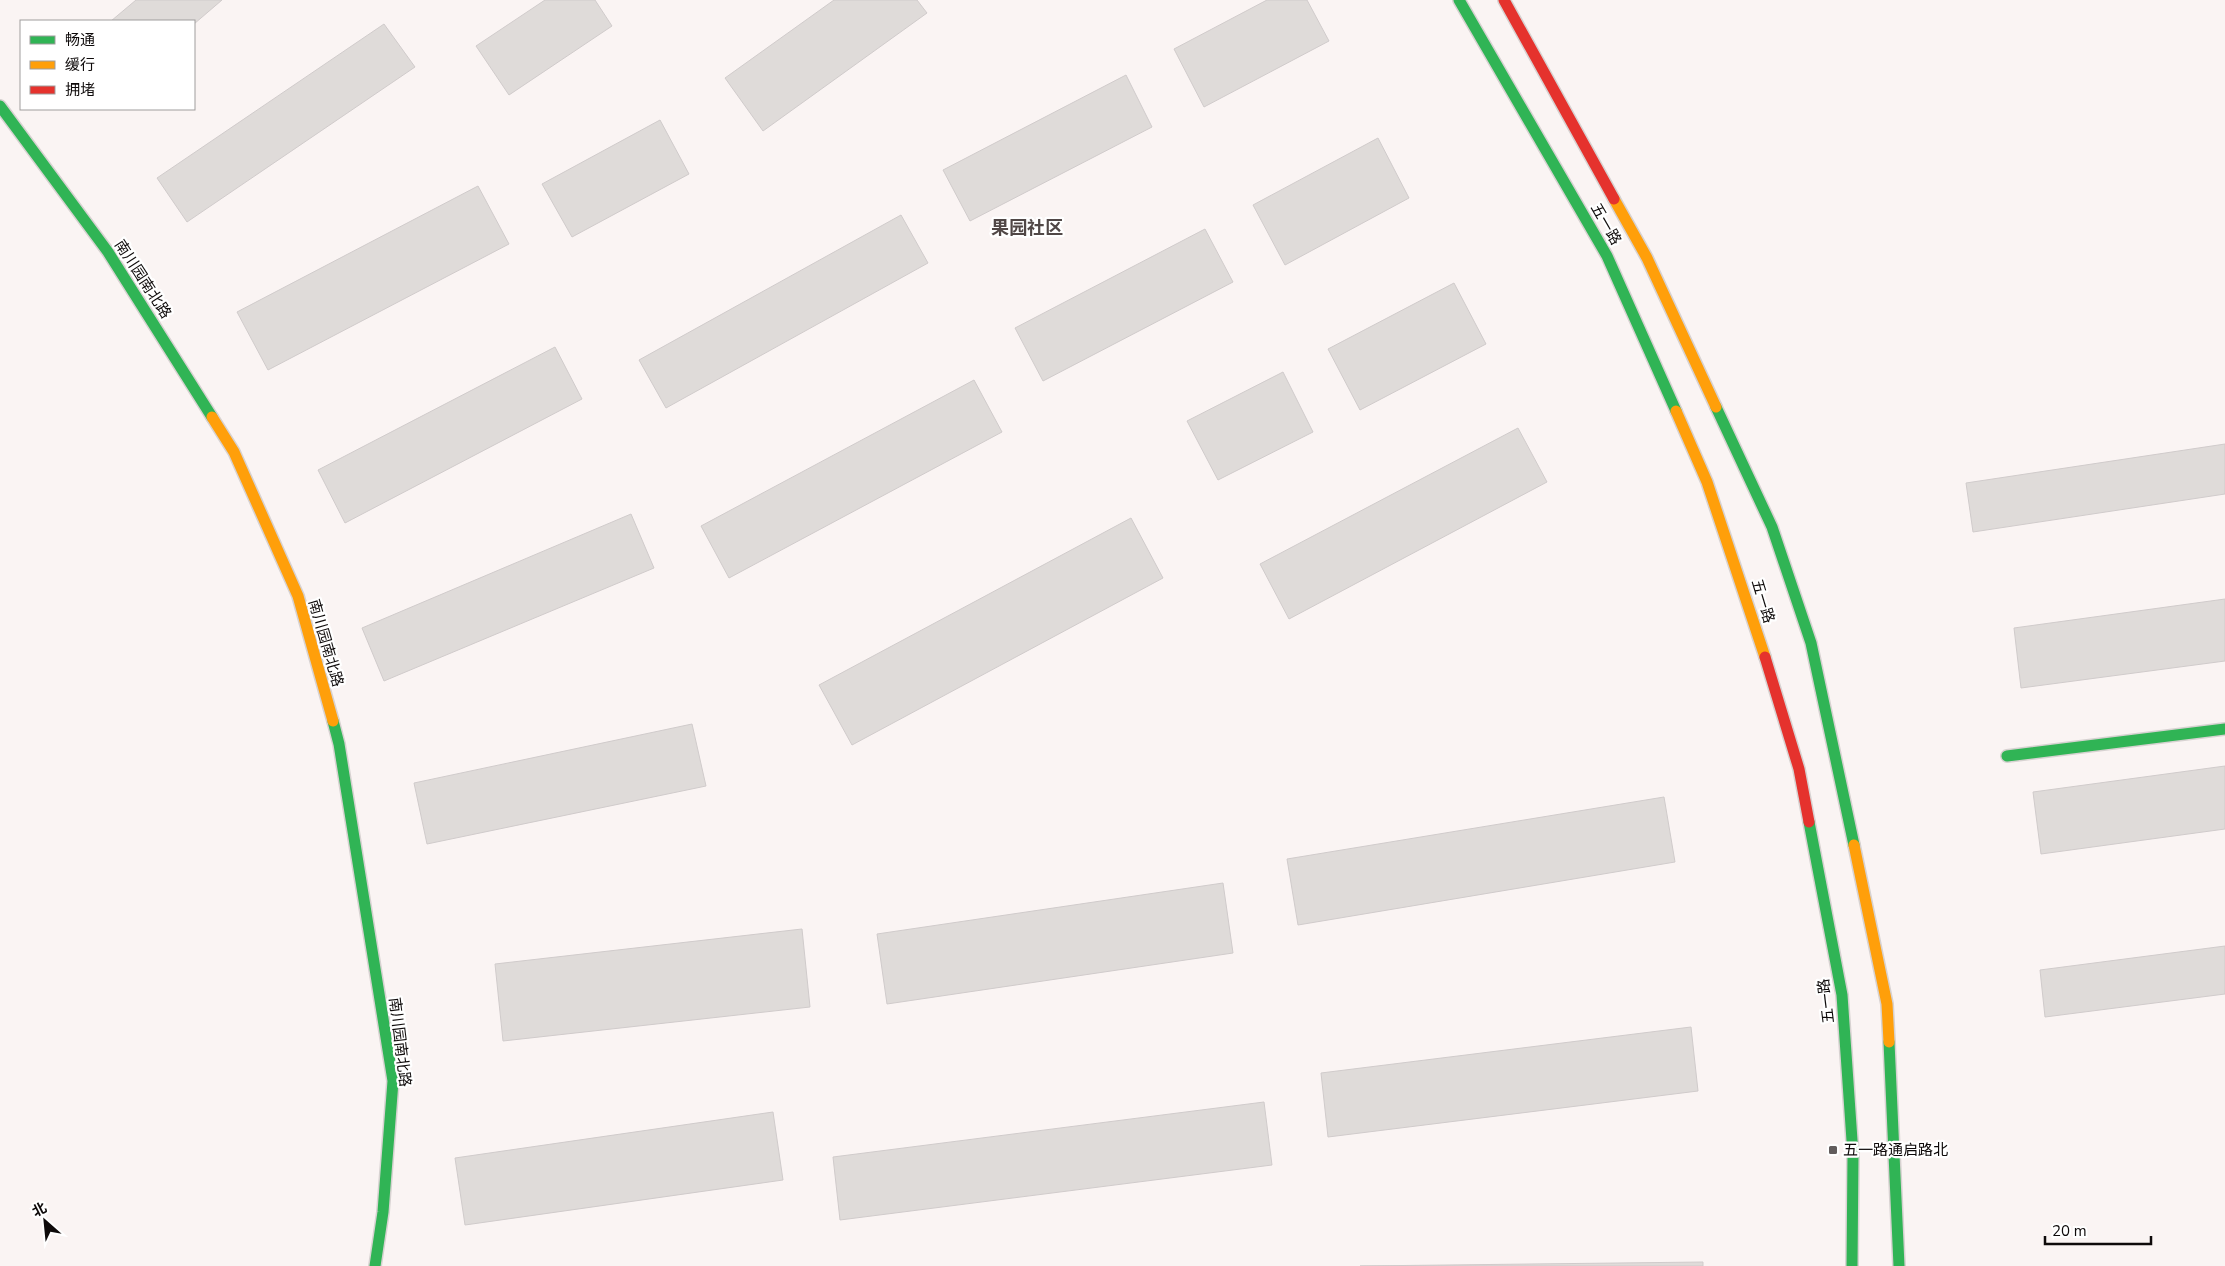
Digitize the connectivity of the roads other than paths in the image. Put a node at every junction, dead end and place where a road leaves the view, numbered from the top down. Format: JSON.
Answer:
{"nodes":[{"id":1,"x":1459,"y":0,"type":"edge"},
{"id":2,"x":1504,"y":0,"type":"edge"},
{"id":3,"x":0,"y":106,"type":"edge"},
{"id":4,"x":2225,"y":728,"type":"edge"},
{"id":5,"x":2007,"y":756,"type":"dead end"},
{"id":6,"x":375,"y":1266,"type":"edge"},
{"id":7,"x":1852,"y":1266,"type":"edge"},
{"id":8,"x":1899,"y":1266,"type":"edge"}],
"edges":[{"from":1,"to":7,"type":"main road","name":"五一路"},
{"from":2,"to":8,"type":"main road","name":"五一路"},
{"from":3,"to":6,"type":"main road","name":"南川园南北路"},
{"from":4,"to":5,"type":"main road"}]}
